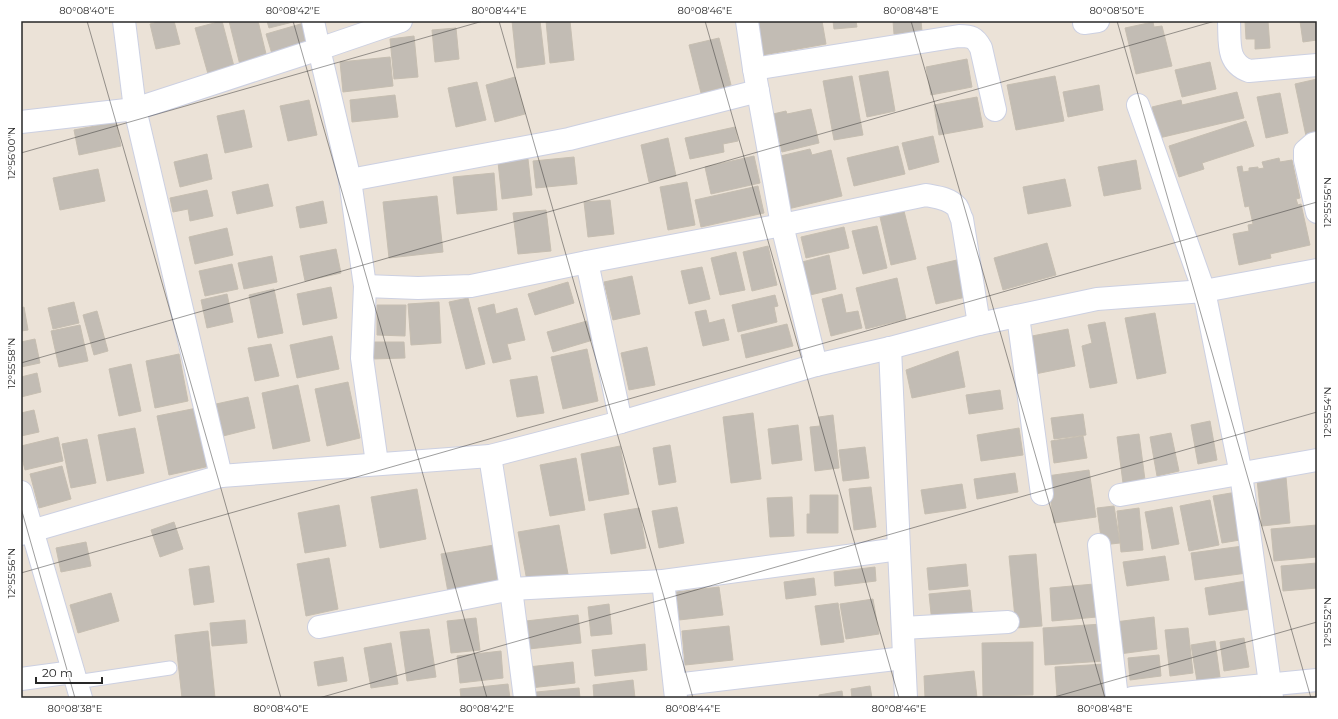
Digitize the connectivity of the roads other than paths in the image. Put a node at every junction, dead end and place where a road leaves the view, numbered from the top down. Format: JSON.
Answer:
{"nodes":[{"id":1,"x":124,"y":21,"type":"edge"},
{"id":2,"x":313,"y":21,"type":"edge"},
{"id":3,"x":401,"y":21,"type":"edge"},
{"id":4,"x":746,"y":21,"type":"edge"},
{"id":5,"x":1229,"y":21,"type":"edge"},
{"id":6,"x":320,"y":49,"type":"junction"},
{"id":7,"x":1317,"y":65,"type":"edge"},
{"id":8,"x":754,"y":69,"type":"junction"},
{"id":9,"x":758,"y":91,"type":"junction"},
{"id":10,"x":1138,"y":104,"type":"dead end"},
{"id":11,"x":135,"y":110,"type":"junction"},
{"id":12,"x":995,"y":110,"type":"dead end"},
{"id":13,"x":21,"y":122,"type":"edge"},
{"id":14,"x":1317,"y":143,"type":"edge"},
{"id":15,"x":350,"y":180,"type":"junction"},
{"id":16,"x":1317,"y":212,"type":"edge"},
{"id":17,"x":782,"y":225,"type":"junction"},
{"id":18,"x":587,"y":262,"type":"junction"},
{"id":19,"x":1317,"y":270,"type":"edge"},
{"id":20,"x":365,"y":286,"type":"junction"},
{"id":21,"x":1204,"y":291,"type":"junction"},
{"id":22,"x":1018,"y":316,"type":"junction"},
{"id":23,"x":979,"y":324,"type":"junction"},
{"id":24,"x":890,"y":348,"type":"junction"},
{"id":25,"x":816,"y":366,"type":"junction"},
{"id":26,"x":621,"y":422,"type":"junction"},
{"id":27,"x":490,"y":456,"type":"junction"},
{"id":28,"x":1317,"y":460,"type":"edge"},
{"id":29,"x":377,"y":463,"type":"junction"},
{"id":30,"x":1241,"y":474,"type":"junction"},
{"id":31,"x":221,"y":476,"type":"junction"},
{"id":32,"x":21,"y":492,"type":"edge"},
{"id":33,"x":1042,"y":494,"type":"dead end"},
{"id":34,"x":1120,"y":495,"type":"dead end"},
{"id":35,"x":27,"y":533,"type":"edge"},
{"id":36,"x":1099,"y":545,"type":"dead end"},
{"id":37,"x":899,"y":549,"type":"junction"},
{"id":38,"x":663,"y":581,"type":"junction"},
{"id":39,"x":511,"y":590,"type":"junction"},
{"id":40,"x":1008,"y":622,"type":"dead end"},
{"id":41,"x":319,"y":627,"type":"dead end"},
{"id":42,"x":903,"y":628,"type":"junction"},
{"id":43,"x":904,"y":658,"type":"junction"},
{"id":44,"x":170,"y":668,"type":"dead end"},
{"id":45,"x":21,"y":679,"type":"edge"},
{"id":46,"x":1317,"y":680,"type":"edge"},
{"id":47,"x":76,"y":684,"type":"edge"},
{"id":48,"x":676,"y":691,"type":"edge"},
{"id":49,"x":1272,"y":691,"type":"edge"},
{"id":50,"x":524,"y":698,"type":"edge"},
{"id":51,"x":906,"y":698,"type":"edge"},
{"id":52,"x":1117,"y":698,"type":"edge"},
{"id":53,"x":1132,"y":698,"type":"edge"}],
"edges":[{"from":1,"to":11,"type":"street"},
{"from":2,"to":6,"type":"street"},
{"from":3,"to":6,"type":"street"},
{"from":4,"to":8,"type":"street"},
{"from":5,"to":7,"type":"street"},
{"from":6,"to":11,"type":"street"},
{"from":6,"to":15,"type":"street"},
{"from":8,"to":9,"type":"street"},
{"from":8,"to":12,"type":"street"},
{"from":9,"to":15,"type":"street"},
{"from":9,"to":17,"type":"street"},
{"from":10,"to":21,"type":"street"},
{"from":11,"to":13,"type":"street"},
{"from":11,"to":31,"type":"street"},
{"from":14,"to":16,"type":"street"},
{"from":15,"to":20,"type":"street"},
{"from":17,"to":18,"type":"street"},
{"from":17,"to":23,"type":"street"},
{"from":17,"to":25,"type":"street"},
{"from":18,"to":20,"type":"street"},
{"from":18,"to":26,"type":"street"},
{"from":19,"to":21,"type":"street"},
{"from":20,"to":29,"type":"street"},
{"from":21,"to":22,"type":"street"},
{"from":21,"to":30,"type":"street"},
{"from":22,"to":23,"type":"street"},
{"from":22,"to":33,"type":"street"},
{"from":23,"to":24,"type":"street"},
{"from":24,"to":25,"type":"street"},
{"from":24,"to":37,"type":"street"},
{"from":25,"to":26,"type":"street"},
{"from":26,"to":27,"type":"street"},
{"from":27,"to":29,"type":"street"},
{"from":27,"to":39,"type":"street"},
{"from":28,"to":30,"type":"street"},
{"from":29,"to":31,"type":"street"},
{"from":30,"to":34,"type":"street"},
{"from":30,"to":49,"type":"street"},
{"from":31,"to":35,"type":"street"},
{"from":32,"to":35,"type":"street"},
{"from":35,"to":47,"type":"street"},
{"from":36,"to":52,"type":"street"},
{"from":37,"to":38,"type":"street"},
{"from":37,"to":42,"type":"street"},
{"from":38,"to":39,"type":"street"},
{"from":38,"to":48,"type":"street"},
{"from":39,"to":41,"type":"street"},
{"from":39,"to":50,"type":"street"},
{"from":40,"to":42,"type":"street"},
{"from":42,"to":43,"type":"street"},
{"from":43,"to":48,"type":"street"},
{"from":43,"to":51,"type":"street"},
{"from":44,"to":47,"type":"lane"},
{"from":45,"to":47,"type":"street"},
{"from":46,"to":49,"type":"street"},
{"from":49,"to":53,"type":"street"}]}
